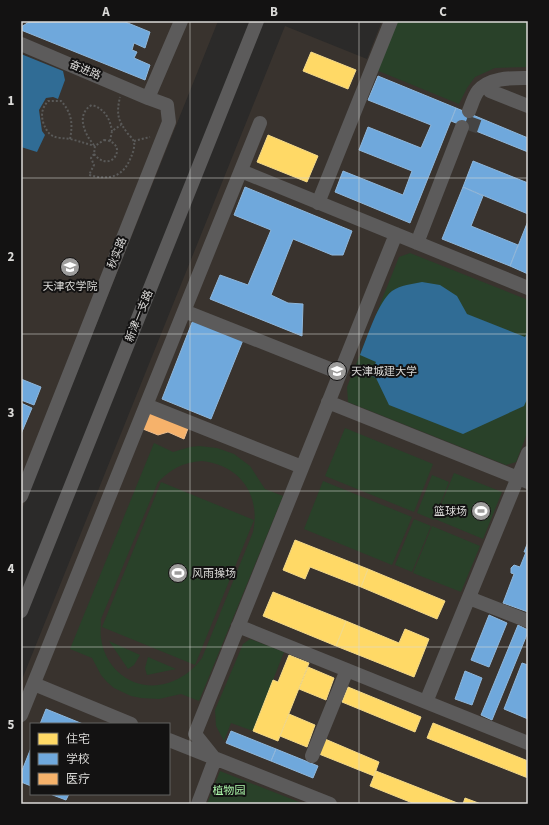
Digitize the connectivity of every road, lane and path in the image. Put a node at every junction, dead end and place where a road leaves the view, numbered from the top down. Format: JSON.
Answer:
{"nodes":[{"id":1,"x":181,"y":21,"type":"edge"},
{"id":2,"x":257,"y":21,"type":"edge"},
{"id":3,"x":391,"y":21,"type":"edge"},
{"id":4,"x":21,"y":44,"type":"edge"},
{"id":5,"x":528,"y":78,"type":"edge"},
{"id":6,"x":492,"y":87,"type":"junction"},
{"id":7,"x":148,"y":98,"type":"junction"},
{"id":8,"x":118,"y":105,"type":"dead end"},
{"id":9,"x":528,"y":106,"type":"edge"},
{"id":10,"x":473,"y":112,"type":"tunnel mouth"},
{"id":11,"x":260,"y":123,"type":"dead end"},
{"id":12,"x":121,"y":124,"type":"junction"},
{"id":13,"x":466,"y":129,"type":"tunnel mouth"},
{"id":14,"x":112,"y":131,"type":"junction"},
{"id":15,"x":156,"y":136,"type":"dead end"},
{"id":16,"x":70,"y":139,"type":"junction"},
{"id":17,"x":110,"y":141,"type":"junction"},
{"id":18,"x":134,"y":141,"type":"junction"},
{"id":19,"x":95,"y":146,"type":"junction"},
{"id":20,"x":94,"y":154,"type":"junction"},
{"id":21,"x":240,"y":171,"type":"junction"},
{"id":22,"x":318,"y":203,"type":"junction"},
{"id":23,"x":396,"y":234,"type":"junction"},
{"id":24,"x":421,"y":244,"type":"junction"},
{"id":25,"x":528,"y":288,"type":"edge"},
{"id":26,"x":184,"y":311,"type":"junction"},
{"id":27,"x":340,"y":373,"type":"junction"},
{"id":28,"x":328,"y":402,"type":"junction"},
{"id":29,"x":146,"y":405,"type":"junction"},
{"id":30,"x":528,"y":453,"type":"edge"},
{"id":31,"x":302,"y":467,"type":"junction"},
{"id":32,"x":523,"y":480,"type":"edge"},
{"id":33,"x":21,"y":496,"type":"edge"},
{"id":34,"x":469,"y":598,"type":"junction"},
{"id":35,"x":21,"y":611,"type":"edge"},
{"id":36,"x":528,"y":622,"type":"edge"},
{"id":37,"x":238,"y":626,"type":"junction"},
{"id":38,"x":346,"y":670,"type":"junction"},
{"id":39,"x":34,"y":684,"type":"junction"},
{"id":40,"x":426,"y":702,"type":"junction"},
{"id":41,"x":21,"y":715,"type":"edge"},
{"id":42,"x":129,"y":723,"type":"edge"},
{"id":43,"x":170,"y":740,"type":"edge"},
{"id":44,"x":528,"y":743,"type":"edge"},
{"id":45,"x":312,"y":756,"type":"dead end"},
{"id":46,"x":215,"y":759,"type":"junction"},
{"id":47,"x":198,"y":804,"type":"edge"},
{"id":48,"x":330,"y":804,"type":"edge"}],
"edges":[{"from":1,"to":7,"type":"street"},
{"from":2,"to":35,"type":"street","name":"新津一支路"},
{"from":3,"to":22,"type":"street"},
{"from":4,"to":7,"type":"street","name":"奋进路"},
{"from":5,"to":6,"type":"street"},
{"from":6,"to":9,"type":"street"},
{"from":6,"to":10,"type":"street"},
{"from":7,"to":33,"type":"street","name":"秋实路"},
{"from":8,"to":12,"type":"path"},
{"from":11,"to":21,"type":"street"},
{"from":12,"to":14,"type":"path"},
{"from":12,"to":18,"type":"path"},
{"from":13,"to":24,"type":"street"},
{"from":14,"to":17,"type":"path"},
{"from":14,"to":19,"type":"path"},
{"from":15,"to":18,"type":"path"},
{"from":16,"to":16,"type":"path"},
{"from":16,"to":19,"type":"path"},
{"from":17,"to":19,"type":"path"},
{"from":17,"to":20,"type":"path"},
{"from":18,"to":20,"type":"path"},
{"from":19,"to":20,"type":"path"},
{"from":21,"to":22,"type":"street"},
{"from":21,"to":26,"type":"street"},
{"from":22,"to":23,"type":"street"},
{"from":23,"to":24,"type":"street"},
{"from":23,"to":27,"type":"street"},
{"from":24,"to":25,"type":"street"},
{"from":26,"to":27,"type":"street"},
{"from":26,"to":29,"type":"street"},
{"from":27,"to":28,"type":"street"},
{"from":28,"to":31,"type":"street"},
{"from":28,"to":32,"type":"street"},
{"from":29,"to":31,"type":"street"},
{"from":29,"to":39,"type":"street"},
{"from":30,"to":32,"type":"street"},
{"from":31,"to":37,"type":"street"},
{"from":32,"to":34,"type":"street"},
{"from":34,"to":36,"type":"street"},
{"from":34,"to":40,"type":"street"},
{"from":37,"to":38,"type":"street"},
{"from":37,"to":46,"type":"street"},
{"from":38,"to":40,"type":"street"},
{"from":38,"to":45,"type":"street"},
{"from":39,"to":41,"type":"street"},
{"from":39,"to":42,"type":"street"},
{"from":40,"to":44,"type":"street"},
{"from":43,"to":46,"type":"street"},
{"from":46,"to":47,"type":"street"},
{"from":46,"to":48,"type":"street"}]}
